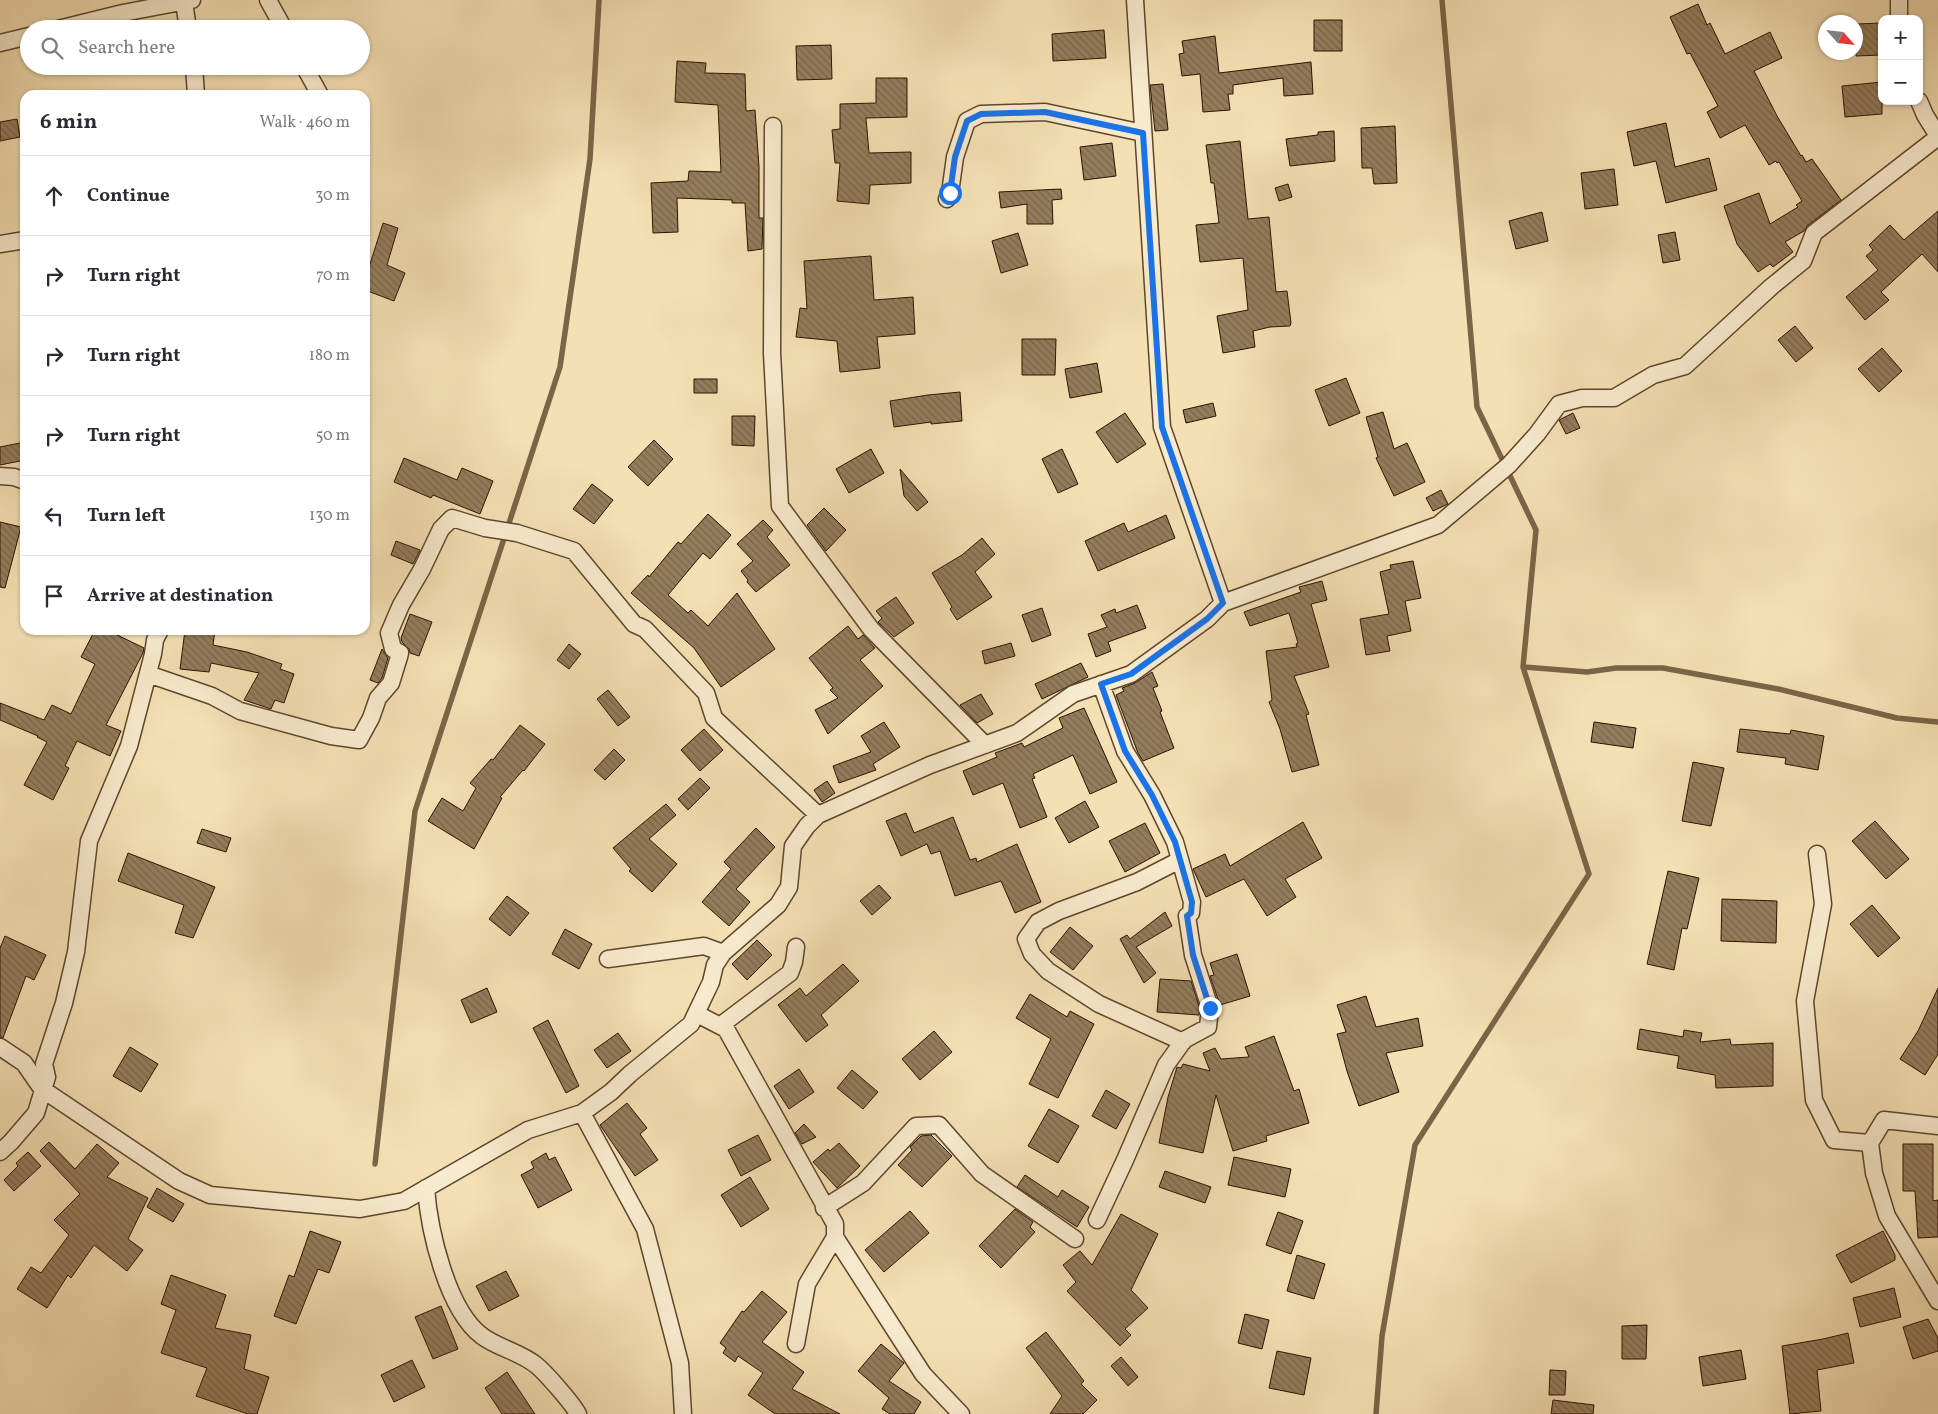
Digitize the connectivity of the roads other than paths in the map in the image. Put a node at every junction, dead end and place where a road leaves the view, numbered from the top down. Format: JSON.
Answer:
{"nodes":[{"id":1,"x":268,"y":0,"type":"edge"},
{"id":2,"x":1135,"y":0,"type":"edge"},
{"id":3,"x":1899,"y":0,"type":"edge"},
{"id":4,"x":188,"y":1,"type":"edge"},
{"id":5,"x":1898,"y":15,"type":"edge"},
{"id":6,"x":95,"y":20,"type":"edge"},
{"id":7,"x":188,"y":20,"type":"edge"},
{"id":8,"x":279,"y":20,"type":"edge"},
{"id":9,"x":20,"y":38,"type":"edge"},
{"id":10,"x":0,"y":43,"type":"edge"},
{"id":11,"x":195,"y":75,"type":"edge"},
{"id":12,"x":309,"y":75,"type":"edge"},
{"id":13,"x":196,"y":90,"type":"edge"},
{"id":14,"x":317,"y":90,"type":"edge"},
{"id":15,"x":1921,"y":105,"type":"edge"},
{"id":16,"x":773,"y":126,"type":"dead end"},
{"id":17,"x":1143,"y":133,"type":"junction"},
{"id":18,"x":1938,"y":136,"type":"edge"},
{"id":19,"x":947,"y":199,"type":"dead end"},
{"id":20,"x":20,"y":241,"type":"edge"},
{"id":21,"x":0,"y":244,"type":"edge"},
{"id":22,"x":0,"y":476,"type":"edge"},
{"id":23,"x":20,"y":479,"type":"edge"},
{"id":24,"x":1223,"y":603,"type":"junction"},
{"id":25,"x":158,"y":635,"type":"edge"},
{"id":26,"x":148,"y":674,"type":"junction"},
{"id":27,"x":1101,"y":684,"type":"junction"},
{"id":28,"x":985,"y":745,"type":"junction"},
{"id":29,"x":818,"y":815,"type":"junction"},
{"id":30,"x":1817,"y":854,"type":"dead end"},
{"id":31,"x":1180,"y":860,"type":"junction"},
{"id":32,"x":796,"y":947,"type":"dead end"},
{"id":33,"x":723,"y":953,"type":"junction"},
{"id":34,"x":608,"y":959,"type":"dead end"},
{"id":35,"x":697,"y":1014,"type":"junction"},
{"id":36,"x":721,"y":1025,"type":"junction"},
{"id":37,"x":1182,"y":1042,"type":"junction"},
{"id":38,"x":0,"y":1047,"type":"edge"},
{"id":39,"x":42,"y":1089,"type":"junction"},
{"id":40,"x":582,"y":1113,"type":"junction"},
{"id":41,"x":1938,"y":1126,"type":"edge"},
{"id":42,"x":1870,"y":1143,"type":"junction"},
{"id":43,"x":0,"y":1152,"type":"edge"},
{"id":44,"x":426,"y":1188,"type":"junction"},
{"id":45,"x":824,"y":1208,"type":"junction"},
{"id":46,"x":1097,"y":1220,"type":"dead end"},
{"id":47,"x":835,"y":1238,"type":"junction"},
{"id":48,"x":1075,"y":1239,"type":"dead end"},
{"id":49,"x":1938,"y":1301,"type":"edge"},
{"id":50,"x":796,"y":1344,"type":"dead end"},
{"id":51,"x":578,"y":1414,"type":"edge"},
{"id":52,"x":683,"y":1414,"type":"edge"},
{"id":53,"x":961,"y":1414,"type":"edge"}],
"edges":[{"from":1,"to":8,"type":"street"},
{"from":2,"to":17,"type":"street"},
{"from":3,"to":5,"type":"street"},
{"from":4,"to":6,"type":"street"},
{"from":4,"to":7,"type":"street"},
{"from":9,"to":10,"type":"street"},
{"from":11,"to":13,"type":"street"},
{"from":12,"to":14,"type":"street"},
{"from":15,"to":18,"type":"street"},
{"from":16,"to":28,"type":"street"},
{"from":17,"to":19,"type":"street"},
{"from":17,"to":24,"type":"street"},
{"from":18,"to":24,"type":"street"},
{"from":20,"to":21,"type":"street"},
{"from":22,"to":23,"type":"street"},
{"from":24,"to":27,"type":"street"},
{"from":25,"to":26,"type":"street"},
{"from":26,"to":29,"type":"street"},
{"from":26,"to":39,"type":"street"},
{"from":27,"to":28,"type":"street"},
{"from":27,"to":31,"type":"street"},
{"from":28,"to":29,"type":"street"},
{"from":29,"to":33,"type":"street"},
{"from":30,"to":42,"type":"street"},
{"from":31,"to":37,"type":"street"},
{"from":31,"to":37,"type":"street"},
{"from":32,"to":36,"type":"street"},
{"from":33,"to":34,"type":"street"},
{"from":33,"to":35,"type":"street"},
{"from":35,"to":36,"type":"street"},
{"from":35,"to":40,"type":"street"},
{"from":36,"to":45,"type":"street"},
{"from":37,"to":46,"type":"street"},
{"from":38,"to":39,"type":"street"},
{"from":39,"to":43,"type":"street"},
{"from":39,"to":44,"type":"street"},
{"from":40,"to":44,"type":"street"},
{"from":40,"to":52,"type":"street"},
{"from":41,"to":42,"type":"street"},
{"from":42,"to":49,"type":"street"},
{"from":44,"to":51,"type":"street"},
{"from":45,"to":47,"type":"street"},
{"from":45,"to":48,"type":"street"},
{"from":47,"to":50,"type":"street"},
{"from":47,"to":53,"type":"street"}]}
